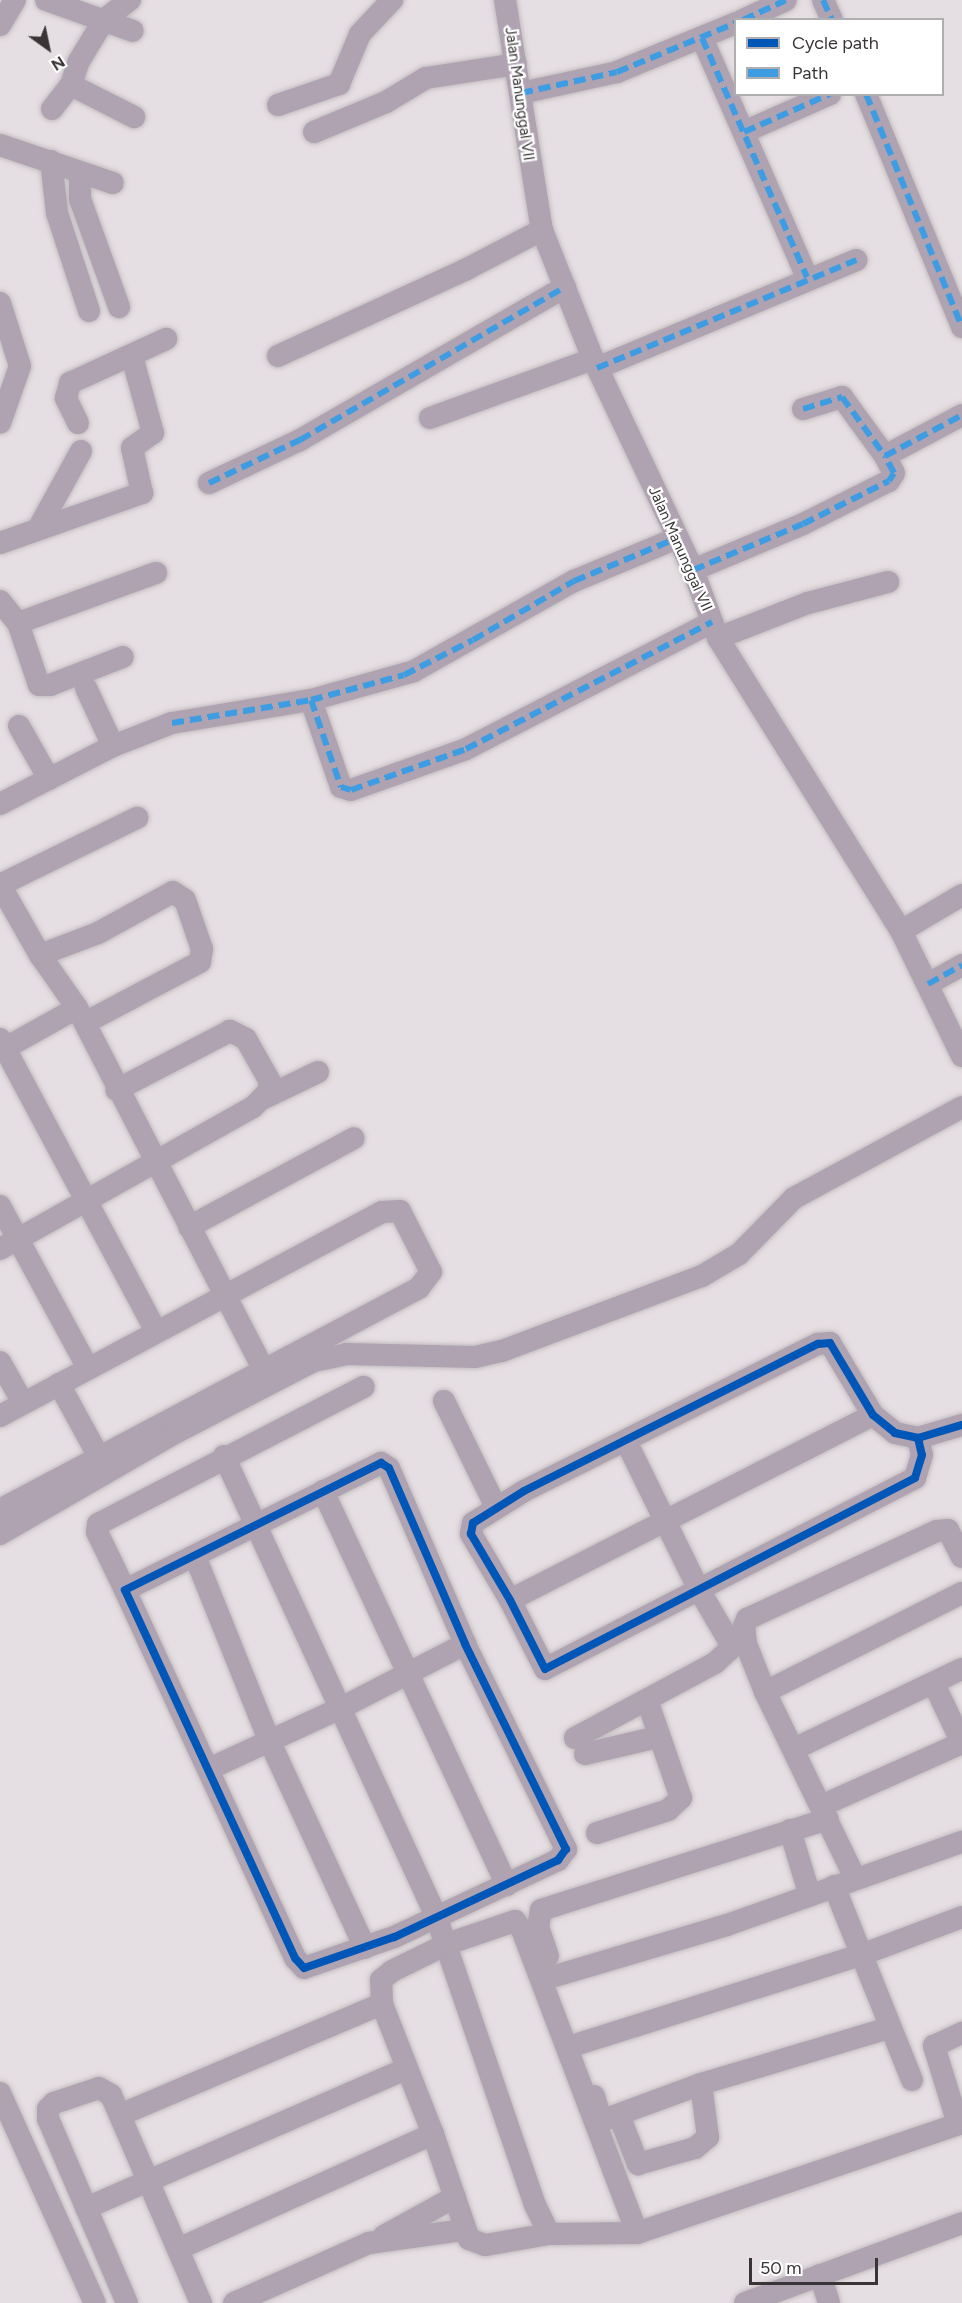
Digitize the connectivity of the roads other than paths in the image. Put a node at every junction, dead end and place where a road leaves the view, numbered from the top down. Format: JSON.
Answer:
{"nodes":[{"id":1,"x":46,"y":0,"type":"edge"},
{"id":2,"x":130,"y":0,"type":"edge"},
{"id":3,"x":392,"y":0,"type":"edge"},
{"id":4,"x":505,"y":0,"type":"edge"},
{"id":5,"x":786,"y":0,"type":"edge"},
{"id":6,"x":823,"y":0,"type":"edge"},
{"id":7,"x":747,"y":18,"type":"edge"},
{"id":8,"x":831,"y":18,"type":"edge"},
{"id":9,"x":104,"y":20,"type":"junction"},
{"id":10,"x":734,"y":23,"type":"edge"},
{"id":11,"x":134,"y":31,"type":"dead end"},
{"id":12,"x":702,"y":38,"type":"junction"},
{"id":13,"x":516,"y":64,"type":"junction"},
{"id":14,"x":71,"y":85,"type":"junction"},
{"id":15,"x":520,"y":93,"type":"junction"},
{"id":16,"x":825,"y":96,"type":"edge"},
{"id":17,"x":867,"y":96,"type":"edge"},
{"id":18,"x":278,"y":105,"type":"dead end"},
{"id":19,"x":52,"y":109,"type":"dead end"},
{"id":20,"x":134,"y":117,"type":"dead end"},
{"id":21,"x":314,"y":132,"type":"dead end"},
{"id":22,"x":744,"y":132,"type":"junction"},
{"id":23,"x":0,"y":146,"type":"edge"},
{"id":24,"x":51,"y":161,"type":"junction"},
{"id":25,"x":80,"y":175,"type":"junction"},
{"id":26,"x":113,"y":183,"type":"dead end"},
{"id":27,"x":542,"y":230,"type":"junction"},
{"id":28,"x":856,"y":260,"type":"dead end"},
{"id":29,"x":807,"y":277,"type":"junction"},
{"id":30,"x":565,"y":287,"type":"junction"},
{"id":31,"x":0,"y":303,"type":"edge"},
{"id":32,"x":119,"y":307,"type":"dead end"},
{"id":33,"x":89,"y":311,"type":"dead end"},
{"id":34,"x":962,"y":327,"type":"edge"},
{"id":35,"x":166,"y":339,"type":"dead end"},
{"id":36,"x":132,"y":356,"type":"junction"},
{"id":37,"x":278,"y":356,"type":"dead end"},
{"id":38,"x":595,"y":363,"type":"junction"},
{"id":39,"x":802,"y":408,"type":"dead end"},
{"id":40,"x":962,"y":415,"type":"edge"},
{"id":41,"x":430,"y":418,"type":"dead end"},
{"id":42,"x":0,"y":423,"type":"edge"},
{"id":43,"x":78,"y":423,"type":"dead end"},
{"id":44,"x":81,"y":451,"type":"dead end"},
{"id":45,"x":885,"y":456,"type":"junction"},
{"id":46,"x":209,"y":483,"type":"dead end"},
{"id":47,"x":38,"y":529,"type":"junction"},
{"id":48,"x":675,"y":539,"type":"junction"},
{"id":49,"x":0,"y":543,"type":"edge"},
{"id":50,"x":693,"y":570,"type":"junction"},
{"id":51,"x":156,"y":573,"type":"dead end"},
{"id":52,"x":888,"y":582,"type":"dead end"},
{"id":53,"x":0,"y":601,"type":"edge"},
{"id":54,"x":18,"y":623,"type":"junction"},
{"id":55,"x":715,"y":630,"type":"junction"},
{"id":56,"x":123,"y":657,"type":"dead end"},
{"id":57,"x":86,"y":688,"type":"dead end"},
{"id":58,"x":311,"y":700,"type":"junction"},
{"id":59,"x":19,"y":726,"type":"dead end"},
{"id":60,"x":113,"y":746,"type":"junction"},
{"id":61,"x":49,"y":778,"type":"junction"},
{"id":62,"x":0,"y":804,"type":"edge"},
{"id":63,"x":138,"y":818,"type":"dead end"},
{"id":64,"x":0,"y":885,"type":"edge"},
{"id":65,"x":962,"y":895,"type":"edge"},
{"id":66,"x":901,"y":931,"type":"junction"},
{"id":67,"x":40,"y":955,"type":"junction"},
{"id":68,"x":962,"y":965,"type":"edge"},
{"id":69,"x":928,"y":984,"type":"junction"},
{"id":70,"x":81,"y":1016,"type":"junction"},
{"id":71,"x":2,"y":1046,"type":"edge"},
{"id":72,"x":962,"y":1056,"type":"edge"},
{"id":73,"x":318,"y":1072,"type":"dead end"},
{"id":74,"x":116,"y":1090,"type":"junction"},
{"id":75,"x":264,"y":1098,"type":"junction"},
{"id":76,"x":962,"y":1107,"type":"edge"},
{"id":77,"x":354,"y":1138,"type":"dead end"},
{"id":78,"x":155,"y":1163,"type":"junction"},
{"id":79,"x":87,"y":1201,"type":"junction"},
{"id":80,"x":0,"y":1206,"type":"edge"},
{"id":81,"x":189,"y":1227,"type":"junction"},
{"id":82,"x":9,"y":1244,"type":"edge"},
{"id":83,"x":225,"y":1295,"type":"junction"},
{"id":84,"x":156,"y":1331,"type":"junction"},
{"id":85,"x":0,"y":1362,"type":"edge"},
{"id":86,"x":88,"y":1368,"type":"junction"},
{"id":87,"x":267,"y":1376,"type":"junction"},
{"id":88,"x":60,"y":1384,"type":"junction"},
{"id":89,"x":364,"y":1387,"type":"dead end"},
{"id":90,"x":444,"y":1401,"type":"dead end"},
{"id":91,"x":23,"y":1403,"type":"junction"},
{"id":92,"x":873,"y":1415,"type":"junction"},
{"id":93,"x":0,"y":1416,"type":"edge"},
{"id":94,"x":962,"y":1425,"type":"edge"},
{"id":95,"x":918,"y":1438,"type":"junction"},
{"id":96,"x":626,"y":1441,"type":"junction"},
{"id":97,"x":224,"y":1456,"type":"junction"},
{"id":98,"x":99,"y":1457,"type":"junction"},
{"id":99,"x":323,"y":1491,"type":"junction"},
{"id":100,"x":496,"y":1507,"type":"junction"},
{"id":101,"x":0,"y":1510,"type":"edge"},
{"id":102,"x":666,"y":1520,"type":"junction"},
{"id":103,"x":258,"y":1526,"type":"junction"},
{"id":104,"x":0,"y":1534,"type":"edge"},
{"id":105,"x":195,"y":1556,"type":"junction"},
{"id":106,"x":962,"y":1557,"type":"edge"},
{"id":107,"x":698,"y":1588,"type":"junction"},
{"id":108,"x":125,"y":1590,"type":"junction"},
{"id":109,"x":962,"y":1593,"type":"edge"},
{"id":110,"x":510,"y":1600,"type":"junction"},
{"id":111,"x":465,"y":1644,"type":"junction"},
{"id":112,"x":962,"y":1669,"type":"edge"},
{"id":113,"x":408,"y":1674,"type":"junction"},
{"id":114,"x":934,"y":1684,"type":"junction"},
{"id":115,"x":765,"y":1692,"type":"junction"},
{"id":116,"x":647,"y":1700,"type":"junction"},
{"id":117,"x":341,"y":1708,"type":"junction"},
{"id":118,"x":658,"y":1737,"type":"junction"},
{"id":119,"x":269,"y":1740,"type":"junction"},
{"id":120,"x":962,"y":1743,"type":"edge"},
{"id":121,"x":794,"y":1749,"type":"junction"},
{"id":122,"x":211,"y":1768,"type":"junction"},
{"id":123,"x":825,"y":1812,"type":"junction"},
{"id":124,"x":790,"y":1830,"type":"junction"},
{"id":125,"x":597,"y":1833,"type":"dead end"},
{"id":126,"x":962,"y":1842,"type":"edge"},
{"id":127,"x":844,"y":1882,"type":"junction"},
{"id":128,"x":507,"y":1885,"type":"junction"},
{"id":129,"x":809,"y":1893,"type":"junction"},
{"id":130,"x":436,"y":1916,"type":"junction"},
{"id":131,"x":962,"y":1917,"type":"edge"},
{"id":132,"x":447,"y":1944,"type":"junction"},
{"id":133,"x":365,"y":1948,"type":"junction"},
{"id":134,"x":861,"y":1955,"type":"junction"},
{"id":135,"x":555,"y":1976,"type":"junction"},
{"id":136,"x":382,"y":2004,"type":"junction"},
{"id":137,"x":889,"y":2028,"type":"junction"},
{"id":138,"x":962,"y":2033,"type":"edge"},
{"id":139,"x":578,"y":2044,"type":"junction"},
{"id":140,"x":406,"y":2069,"type":"junction"},
{"id":141,"x":912,"y":2080,"type":"dead end"},
{"id":142,"x":702,"y":2084,"type":"junction"},
{"id":143,"x":0,"y":2093,"type":"edge"},
{"id":144,"x":120,"y":2115,"type":"junction"},
{"id":145,"x":619,"y":2115,"type":"junction"},
{"id":146,"x":960,"y":2123,"type":"edge"},
{"id":147,"x":433,"y":2134,"type":"junction"},
{"id":148,"x":147,"y":2182,"type":"junction"},
{"id":149,"x":455,"y":2197,"type":"junction"},
{"id":150,"x":86,"y":2208,"type":"junction"},
{"id":151,"x":962,"y":2223,"type":"edge"},
{"id":152,"x":464,"y":2230,"type":"junction"},
{"id":153,"x":637,"y":2233,"type":"junction"},
{"id":154,"x":549,"y":2234,"type":"junction"},
{"id":155,"x":369,"y":2243,"type":"junction"},
{"id":156,"x":178,"y":2249,"type":"junction"},
{"id":157,"x":820,"y":2275,"type":"junction"},
{"id":158,"x":95,"y":2303,"type":"edge"},
{"id":159,"x":127,"y":2303,"type":"edge"},
{"id":160,"x":201,"y":2303,"type":"edge"},
{"id":161,"x":234,"y":2303,"type":"edge"},
{"id":162,"x":744,"y":2303,"type":"edge"},
{"id":163,"x":829,"y":2303,"type":"edge"}],
"edges":[{"from":1,"to":9,"type":"street"},
{"from":2,"to":9,"type":"street"},
{"from":3,"to":18,"type":"street"},
{"from":4,"to":13,"type":"street","name":"Jalan Manunggal VII"},
{"from":5,"to":7,"type":"street"},
{"from":6,"to":8,"type":"street"},
{"from":9,"to":11,"type":"street"},
{"from":9,"to":14,"type":"street"},
{"from":10,"to":12,"type":"street"},
{"from":12,"to":15,"type":"street"},
{"from":12,"to":22,"type":"street"},
{"from":13,"to":15,"type":"street","name":"Jalan Manunggal VII"},
{"from":13,"to":21,"type":"street"},
{"from":14,"to":19,"type":"street"},
{"from":14,"to":20,"type":"street"},
{"from":15,"to":27,"type":"street","name":"Jalan Manunggal VII"},
{"from":16,"to":22,"type":"street"},
{"from":17,"to":34,"type":"street"},
{"from":22,"to":29,"type":"street"},
{"from":23,"to":24,"type":"street"},
{"from":24,"to":25,"type":"street"},
{"from":24,"to":33,"type":"street"},
{"from":25,"to":26,"type":"street"},
{"from":25,"to":32,"type":"street"},
{"from":27,"to":30,"type":"street","name":"Jalan Manunggal VII"},
{"from":27,"to":37,"type":"street"},
{"from":28,"to":29,"type":"street"},
{"from":29,"to":38,"type":"street"},
{"from":30,"to":38,"type":"street","name":"Jalan Manunggal VII"},
{"from":30,"to":46,"type":"street"},
{"from":31,"to":42,"type":"street"},
{"from":35,"to":36,"type":"street"},
{"from":36,"to":43,"type":"street"},
{"from":36,"to":47,"type":"street"},
{"from":38,"to":41,"type":"street"},
{"from":38,"to":48,"type":"street","name":"Jalan Manunggal VII"},
{"from":39,"to":45,"type":"street"},
{"from":40,"to":45,"type":"street"},
{"from":44,"to":47,"type":"street"},
{"from":45,"to":50,"type":"street"},
{"from":47,"to":49,"type":"street"},
{"from":48,"to":50,"type":"street","name":"Jalan Manunggal VII"},
{"from":48,"to":58,"type":"street"},
{"from":50,"to":55,"type":"street","name":"Jalan Manunggal VII"},
{"from":51,"to":54,"type":"street"},
{"from":52,"to":55,"type":"street"},
{"from":53,"to":54,"type":"street"},
{"from":54,"to":56,"type":"street"},
{"from":55,"to":58,"type":"street"},
{"from":55,"to":66,"type":"street","name":"Jalan Manunggal VII"},
{"from":57,"to":60,"type":"street"},
{"from":58,"to":60,"type":"street"},
{"from":59,"to":61,"type":"street"},
{"from":60,"to":61,"type":"street"},
{"from":61,"to":62,"type":"street"},
{"from":63,"to":64,"type":"street"},
{"from":64,"to":67,"type":"street"},
{"from":65,"to":66,"type":"street"},
{"from":66,"to":69,"type":"street","name":"Jalan Manunggal VII"},
{"from":67,"to":70,"type":"street"},
{"from":67,"to":70,"type":"street"},
{"from":68,"to":69,"type":"street"},
{"from":69,"to":72,"type":"street","name":"Jalan Manunggal VII"},
{"from":70,"to":71,"type":"street"},
{"from":70,"to":74,"type":"street"},
{"from":71,"to":79,"type":"street"},
{"from":73,"to":75,"type":"street"},
{"from":74,"to":75,"type":"street"},
{"from":74,"to":78,"type":"street"},
{"from":75,"to":78,"type":"street"},
{"from":76,"to":87,"type":"street"},
{"from":77,"to":81,"type":"street"},
{"from":78,"to":79,"type":"street"},
{"from":78,"to":81,"type":"street"},
{"from":79,"to":82,"type":"street"},
{"from":79,"to":84,"type":"street"},
{"from":80,"to":82,"type":"street"},
{"from":81,"to":83,"type":"street"},
{"from":82,"to":86,"type":"street"},
{"from":83,"to":84,"type":"street"},
{"from":83,"to":87,"type":"street"},
{"from":83,"to":87,"type":"street"},
{"from":84,"to":86,"type":"street"},
{"from":85,"to":91,"type":"street"},
{"from":86,"to":88,"type":"street"},
{"from":87,"to":98,"type":"street"},
{"from":87,"to":104,"type":"street"},
{"from":88,"to":91,"type":"street"},
{"from":88,"to":98,"type":"street"},
{"from":89,"to":97,"type":"street"},
{"from":90,"to":100,"type":"street"},
{"from":91,"to":93,"type":"street"},
{"from":92,"to":95,"type":"street"},
{"from":92,"to":96,"type":"street"},
{"from":92,"to":102,"type":"street"},
{"from":94,"to":95,"type":"street"},
{"from":95,"to":107,"type":"street"},
{"from":96,"to":100,"type":"street"},
{"from":96,"to":102,"type":"street"},
{"from":97,"to":103,"type":"street"},
{"from":97,"to":108,"type":"street"},
{"from":98,"to":101,"type":"street"},
{"from":99,"to":103,"type":"street"},
{"from":99,"to":111,"type":"street"},
{"from":99,"to":113,"type":"street"},
{"from":100,"to":110,"type":"street"},
{"from":102,"to":107,"type":"street"},
{"from":102,"to":110,"type":"street"},
{"from":103,"to":105,"type":"street"},
{"from":103,"to":117,"type":"street"},
{"from":105,"to":108,"type":"street"},
{"from":105,"to":119,"type":"street"},
{"from":106,"to":115,"type":"street"},
{"from":107,"to":110,"type":"street"},
{"from":107,"to":116,"type":"street"},
{"from":108,"to":122,"type":"street"},
{"from":109,"to":115,"type":"street"},
{"from":111,"to":113,"type":"street"},
{"from":111,"to":128,"type":"street"},
{"from":112,"to":114,"type":"street"},
{"from":113,"to":117,"type":"street"},
{"from":113,"to":128,"type":"street"},
{"from":114,"to":120,"type":"street"},
{"from":114,"to":121,"type":"street"},
{"from":115,"to":121,"type":"street"},
{"from":116,"to":118,"type":"street"},
{"from":116,"to":118,"type":"street"},
{"from":117,"to":119,"type":"street"},
{"from":117,"to":130,"type":"street"},
{"from":118,"to":125,"type":"street"},
{"from":119,"to":122,"type":"street"},
{"from":119,"to":133,"type":"street"},
{"from":120,"to":123,"type":"street"},
{"from":121,"to":123,"type":"street"},
{"from":122,"to":133,"type":"street"},
{"from":123,"to":124,"type":"street"},
{"from":123,"to":127,"type":"street"},
{"from":124,"to":129,"type":"street"},
{"from":124,"to":135,"type":"street"},
{"from":126,"to":127,"type":"street"},
{"from":127,"to":129,"type":"street"},
{"from":127,"to":134,"type":"street"},
{"from":128,"to":130,"type":"street"},
{"from":129,"to":135,"type":"street"},
{"from":130,"to":132,"type":"street"},
{"from":130,"to":133,"type":"street"},
{"from":131,"to":134,"type":"street"},
{"from":132,"to":136,"type":"street"},
{"from":132,"to":153,"type":"street"},
{"from":132,"to":154,"type":"street"},
{"from":134,"to":137,"type":"street"},
{"from":134,"to":139,"type":"street"},
{"from":135,"to":139,"type":"street"},
{"from":136,"to":140,"type":"street"},
{"from":136,"to":144,"type":"street"},
{"from":137,"to":141,"type":"street"},
{"from":137,"to":142,"type":"street"},
{"from":138,"to":146,"type":"street"},
{"from":139,"to":145,"type":"street"},
{"from":140,"to":147,"type":"street"},
{"from":140,"to":148,"type":"street"},
{"from":142,"to":145,"type":"street"},
{"from":142,"to":145,"type":"street"},
{"from":143,"to":158,"type":"street"},
{"from":144,"to":148,"type":"street"},
{"from":144,"to":150,"type":"street"},
{"from":146,"to":153,"type":"street"},
{"from":147,"to":149,"type":"street"},
{"from":147,"to":156,"type":"street"},
{"from":148,"to":150,"type":"street"},
{"from":148,"to":156,"type":"street"},
{"from":149,"to":152,"type":"street"},
{"from":149,"to":155,"type":"street"},
{"from":150,"to":159,"type":"street"},
{"from":151,"to":157,"type":"street"},
{"from":152,"to":154,"type":"street"},
{"from":152,"to":155,"type":"street"},
{"from":153,"to":154,"type":"street"},
{"from":155,"to":161,"type":"street"},
{"from":156,"to":160,"type":"street"},
{"from":157,"to":162,"type":"street"},
{"from":157,"to":163,"type":"street"}]}
